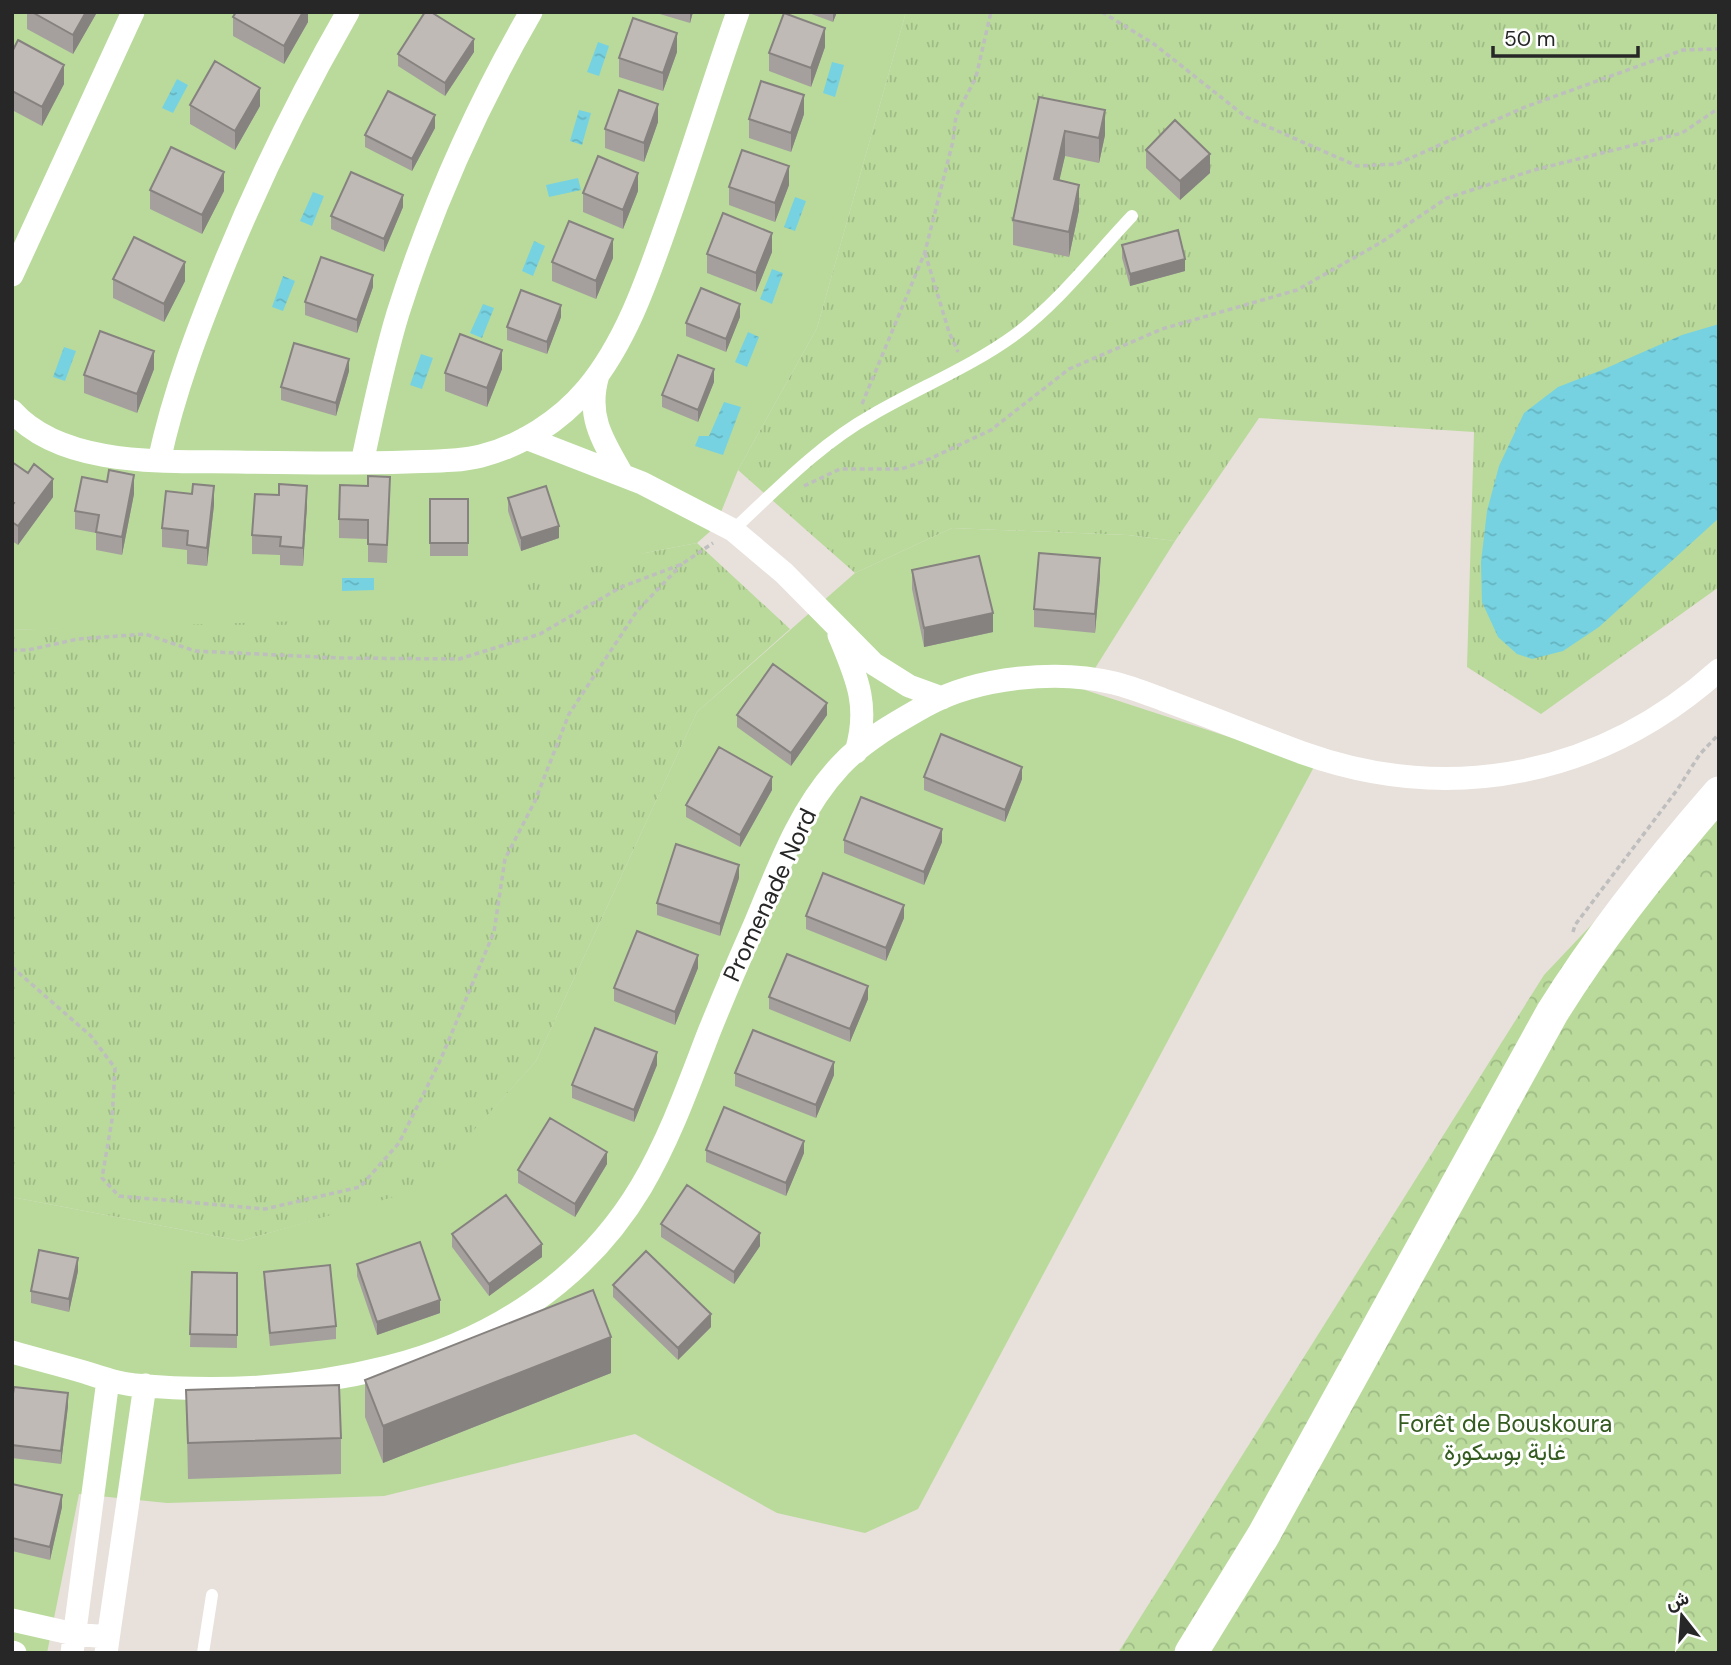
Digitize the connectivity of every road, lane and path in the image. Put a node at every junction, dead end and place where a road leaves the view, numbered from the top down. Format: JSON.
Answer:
{"nodes":[{"id":1,"x":132,"y":12,"type":"edge"},
{"id":2,"x":348,"y":12,"type":"edge"},
{"id":3,"x":531,"y":12,"type":"edge"},
{"id":4,"x":738,"y":12,"type":"edge"},
{"id":5,"x":991,"y":12,"type":"edge"},
{"id":6,"x":1102,"y":12,"type":"edge"},
{"id":7,"x":1719,"y":49,"type":"edge"},
{"id":8,"x":1719,"y":107,"type":"edge"},
{"id":9,"x":1132,"y":216,"type":"dead end"},
{"id":10,"x":925,"y":252,"type":"junction"},
{"id":11,"x":12,"y":275,"type":"edge"},
{"id":12,"x":965,"y":366,"type":"junction"},
{"id":13,"x":598,"y":374,"type":"junction"},
{"id":14,"x":12,"y":411,"type":"edge"},
{"id":15,"x":852,"y":428,"type":"junction"},
{"id":16,"x":526,"y":438,"type":"junction"},
{"id":17,"x":159,"y":461,"type":"junction"},
{"id":18,"x":362,"y":463,"type":"junction"},
{"id":19,"x":621,"y":474,"type":"junction"},
{"id":20,"x":774,"y":492,"type":"junction"},
{"id":21,"x":733,"y":530,"type":"junction"},
{"id":22,"x":682,"y":564,"type":"junction"},
{"id":23,"x":836,"y":626,"type":"junction"},
{"id":24,"x":12,"y":650,"type":"edge"},
{"id":25,"x":1719,"y":670,"type":"edge"},
{"id":26,"x":942,"y":698,"type":"junction"},
{"id":27,"x":1719,"y":734,"type":"edge"},
{"id":28,"x":856,"y":752,"type":"junction"},
{"id":29,"x":1719,"y":793,"type":"edge"},
{"id":30,"x":1584,"y":963,"type":"junction"},
{"id":31,"x":12,"y":967,"type":"edge"},
{"id":32,"x":12,"y":1352,"type":"edge"},
{"id":33,"x":108,"y":1380,"type":"junction"},
{"id":34,"x":145,"y":1385,"type":"junction"},
{"id":35,"x":212,"y":1595,"type":"dead end"},
{"id":36,"x":12,"y":1620,"type":"edge"},
{"id":37,"x":73,"y":1643,"type":"edge"},
{"id":38,"x":107,"y":1645,"type":"edge"},
{"id":39,"x":203,"y":1653,"type":"edge"},
{"id":40,"x":1191,"y":1653,"type":"edge"}],
"edges":[{"from":1,"to":11,"type":"street"},
{"from":2,"to":17,"type":"street"},
{"from":3,"to":18,"type":"street"},
{"from":4,"to":13,"type":"street"},
{"from":5,"to":10,"type":"path"},
{"from":6,"to":7,"type":"path"},
{"from":8,"to":20,"type":"path"},
{"from":9,"to":12,"type":"lane"},
{"from":10,"to":12,"type":"path"},
{"from":10,"to":15,"type":"path"},
{"from":12,"to":15,"type":"lane"},
{"from":13,"to":16,"type":"street"},
{"from":13,"to":19,"type":"street"},
{"from":14,"to":17,"type":"street"},
{"from":15,"to":20,"type":"lane"},
{"from":16,"to":18,"type":"street"},
{"from":16,"to":19,"type":"street"},
{"from":17,"to":18,"type":"street"},
{"from":19,"to":21,"type":"street"},
{"from":20,"to":21,"type":"lane"},
{"from":21,"to":22,"type":"path"},
{"from":21,"to":23,"type":"street"},
{"from":22,"to":24,"type":"path"},
{"from":22,"to":31,"type":"path"},
{"from":23,"to":26,"type":"street"},
{"from":23,"to":28,"type":"street"},
{"from":25,"to":26,"type":"street","name":"Promenade Nord"},
{"from":26,"to":28,"type":"street","name":"Promenade Nord"},
{"from":27,"to":30,"type":"path"},
{"from":28,"to":34,"type":"street","name":"Promenade Nord"},
{"from":29,"to":30,"type":"street"},
{"from":30,"to":40,"type":"street"},
{"from":32,"to":33,"type":"street","name":"Promenade Nord"},
{"from":33,"to":34,"type":"street","name":"Promenade Nord"},
{"from":33,"to":37,"type":"street"},
{"from":34,"to":38,"type":"street"},
{"from":35,"to":39,"type":"lane"},
{"from":36,"to":37,"type":"street"},
{"from":37,"to":38,"type":"street"}]}
